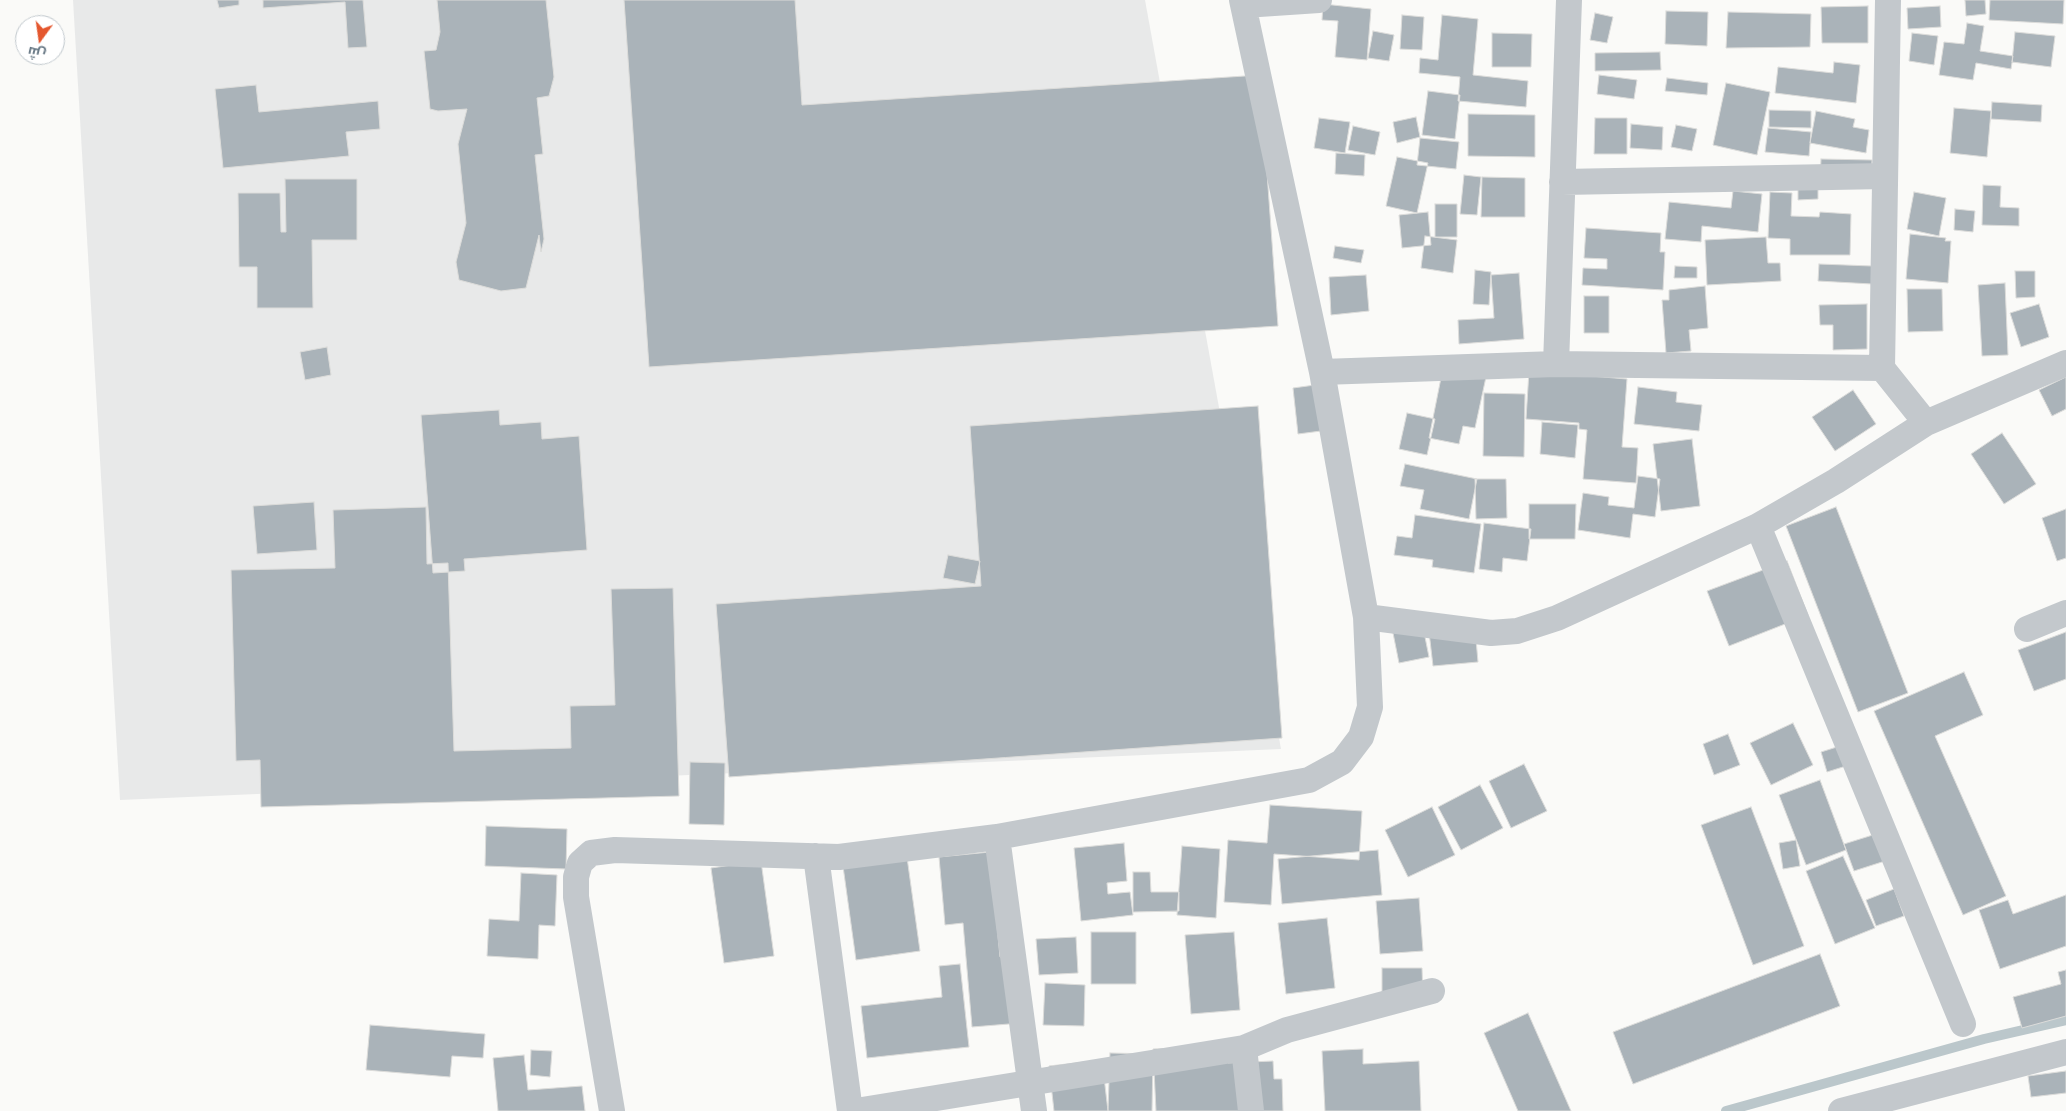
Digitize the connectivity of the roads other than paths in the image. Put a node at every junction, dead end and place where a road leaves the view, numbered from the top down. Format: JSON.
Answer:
{"nodes":[{"id":1,"x":1319,"y":0,"type":"edge"},
{"id":2,"x":1569,"y":0,"type":"edge"},
{"id":3,"x":1888,"y":0,"type":"edge"},
{"id":4,"x":1243,"y":3,"type":"edge"},
{"id":5,"x":1885,"y":176,"type":"junction"},
{"id":6,"x":1562,"y":182,"type":"junction"},
{"id":7,"x":2066,"y":363,"type":"edge"},
{"id":8,"x":1556,"y":364,"type":"junction"},
{"id":9,"x":1882,"y":368,"type":"junction"},
{"id":10,"x":1322,"y":372,"type":"junction"},
{"id":11,"x":1926,"y":423,"type":"junction"},
{"id":12,"x":1758,"y":526,"type":"junction"},
{"id":13,"x":2066,"y":613,"type":"edge"},
{"id":14,"x":1366,"y":617,"type":"junction"},
{"id":15,"x":2027,"y":629,"type":"dead end"},
{"id":16,"x":997,"y":837,"type":"junction"},
{"id":17,"x":816,"y":856,"type":"junction"},
{"id":18,"x":1432,"y":991,"type":"dead end"},
{"id":19,"x":1963,"y":1024,"type":"dead end"},
{"id":20,"x":1244,"y":1048,"type":"junction"},
{"id":21,"x":2066,"y":1052,"type":"edge"},
{"id":22,"x":1030,"y":1083,"type":"junction"},
{"id":23,"x":612,"y":1111,"type":"edge"},
{"id":24,"x":850,"y":1111,"type":"edge"},
{"id":25,"x":856,"y":1111,"type":"edge"},
{"id":26,"x":1034,"y":1111,"type":"edge"},
{"id":27,"x":1252,"y":1111,"type":"edge"},
{"id":28,"x":1842,"y":1111,"type":"edge"}],
"edges":[{"from":1,"to":4,"type":"street"},
{"from":2,"to":6,"type":"street"},
{"from":3,"to":5,"type":"street"},
{"from":4,"to":10,"type":"street"},
{"from":5,"to":6,"type":"street"},
{"from":5,"to":9,"type":"street"},
{"from":6,"to":8,"type":"street"},
{"from":7,"to":11,"type":"street"},
{"from":8,"to":9,"type":"street"},
{"from":8,"to":10,"type":"street"},
{"from":9,"to":11,"type":"street"},
{"from":10,"to":14,"type":"street"},
{"from":11,"to":12,"type":"street"},
{"from":12,"to":14,"type":"street"},
{"from":12,"to":19,"type":"street"},
{"from":13,"to":15,"type":"street"},
{"from":14,"to":16,"type":"street"},
{"from":16,"to":17,"type":"street"},
{"from":16,"to":22,"type":"street"},
{"from":17,"to":23,"type":"street"},
{"from":17,"to":24,"type":"street"},
{"from":18,"to":20,"type":"street"},
{"from":20,"to":22,"type":"street"},
{"from":20,"to":27,"type":"street"},
{"from":21,"to":28,"type":"street"},
{"from":22,"to":25,"type":"street"},
{"from":22,"to":26,"type":"street"}]}
